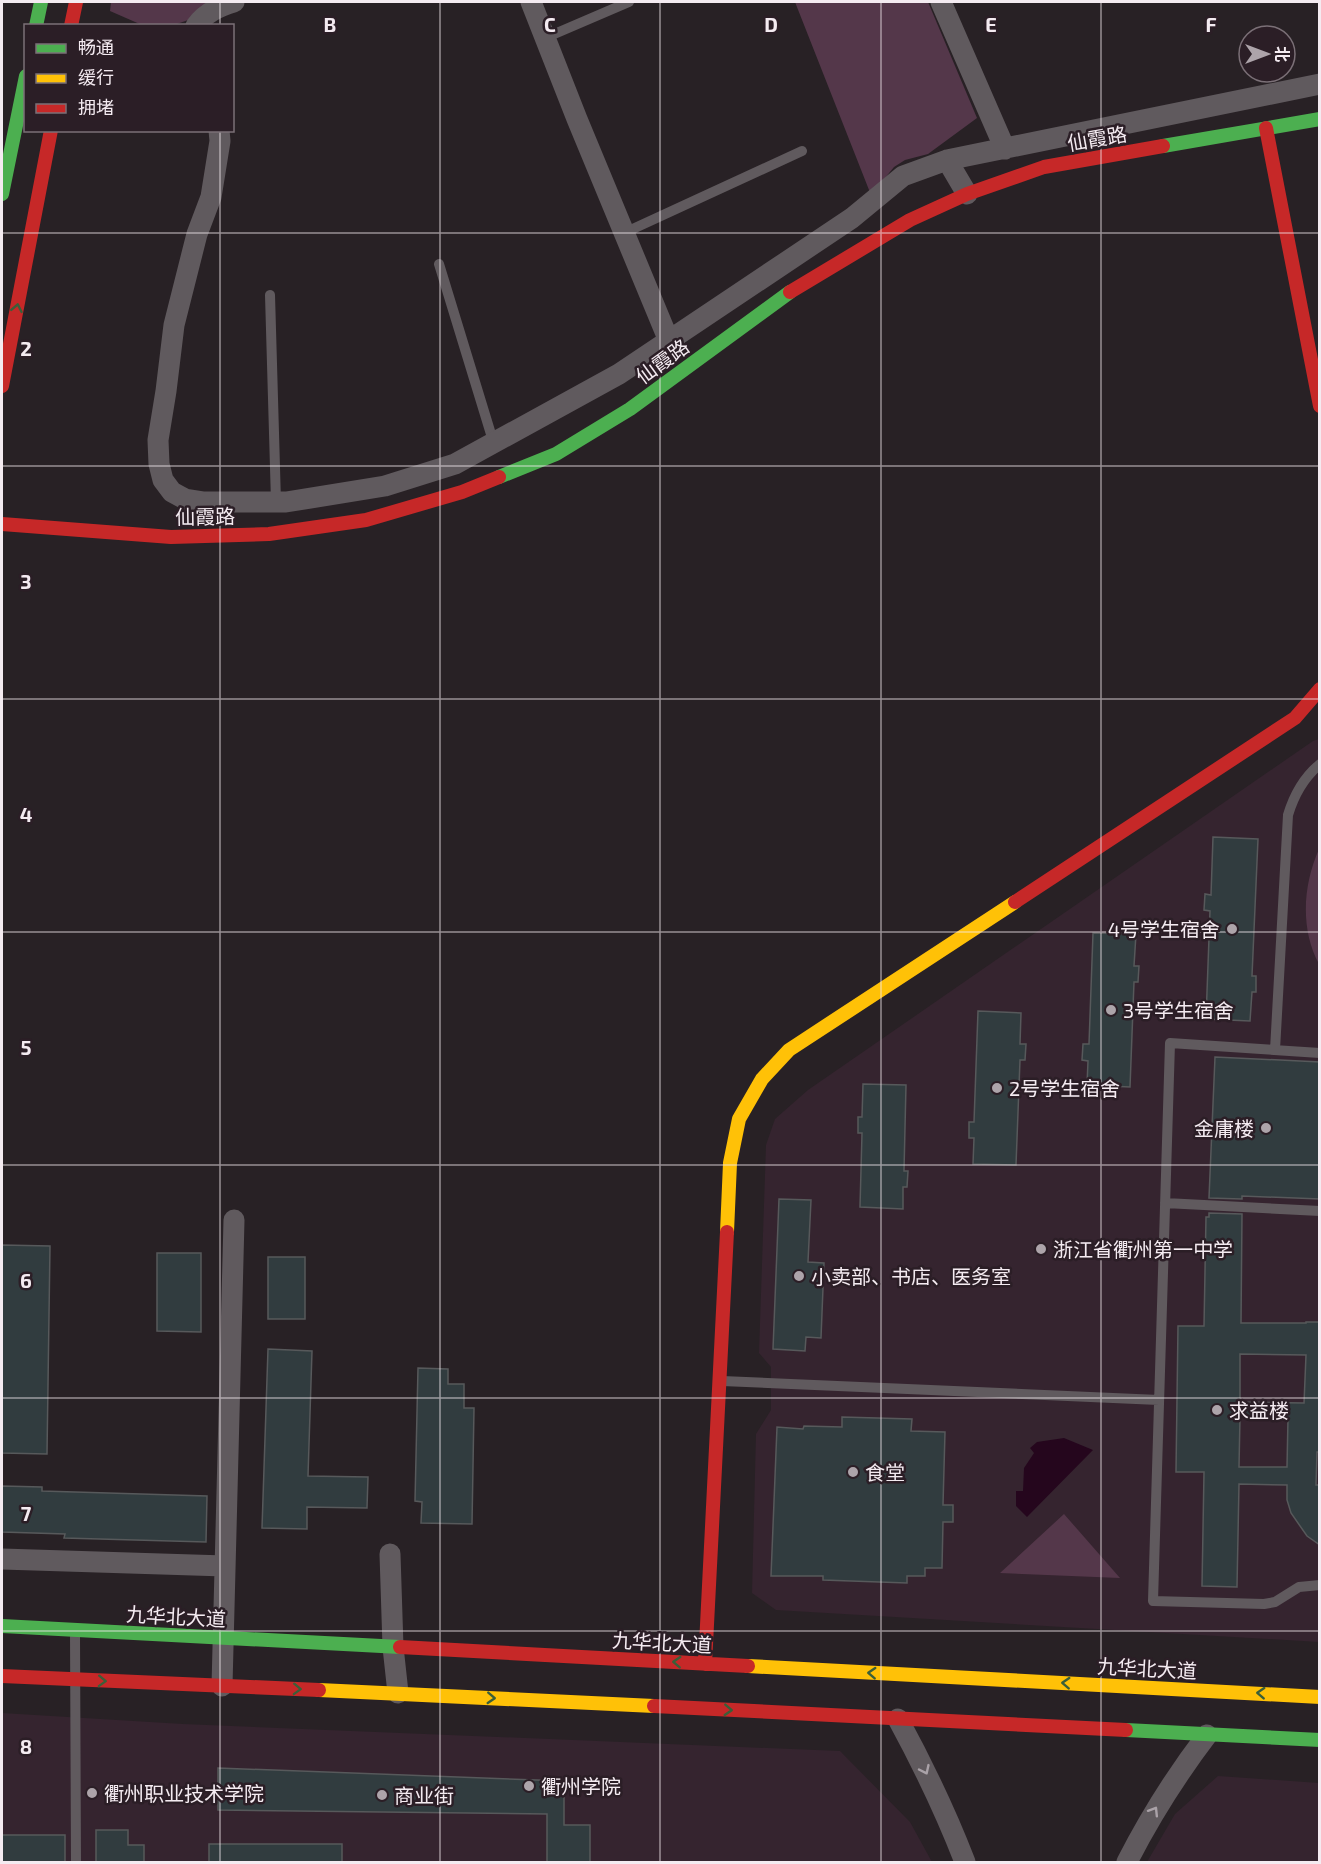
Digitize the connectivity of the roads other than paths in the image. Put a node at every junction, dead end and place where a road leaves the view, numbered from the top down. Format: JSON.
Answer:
{"nodes":[{"id":1,"x":41,"y":2,"type":"edge"},
{"id":2,"x":76,"y":2,"type":"edge"},
{"id":3,"x":234,"y":2,"type":"edge"},
{"id":4,"x":531,"y":2,"type":"edge"},
{"id":5,"x":629,"y":2,"type":"edge"},
{"id":6,"x":941,"y":2,"type":"edge"},
{"id":7,"x":36,"y":24,"type":"edge"},
{"id":8,"x":71,"y":24,"type":"edge"},
{"id":9,"x":197,"y":24,"type":"edge"},
{"id":10,"x":545,"y":38,"type":"junction"},
{"id":11,"x":1320,"y":84,"type":"edge"},
{"id":12,"x":24,"y":86,"type":"edge"},
{"id":13,"x":1320,"y":119,"type":"edge"},
{"id":14,"x":1266,"y":128,"type":"junction"},
{"id":15,"x":51,"y":132,"type":"edge"},
{"id":16,"x":219,"y":132,"type":"edge"},
{"id":17,"x":1005,"y":149,"type":"junction"},
{"id":18,"x":802,"y":151,"type":"dead end"},
{"id":19,"x":947,"y":160,"type":"junction"},
{"id":20,"x":2,"y":194,"type":"edge"},
{"id":21,"x":967,"y":194,"type":"junction"},
{"id":22,"x":624,"y":233,"type":"junction"},
{"id":23,"x":439,"y":264,"type":"dead end"},
{"id":24,"x":270,"y":295,"type":"dead end"},
{"id":25,"x":669,"y":340,"type":"junction"},
{"id":26,"x":2,"y":386,"type":"edge"},
{"id":27,"x":1320,"y":406,"type":"edge"},
{"id":28,"x":494,"y":444,"type":"junction"},
{"id":29,"x":276,"y":502,"type":"junction"},
{"id":30,"x":2,"y":525,"type":"edge"},
{"id":31,"x":1320,"y":688,"type":"edge"},
{"id":32,"x":1320,"y":764,"type":"edge"},
{"id":33,"x":1275,"y":1050,"type":"junction"},
{"id":34,"x":1320,"y":1053,"type":"edge"},
{"id":35,"x":1165,"y":1203,"type":"junction"},
{"id":36,"x":1320,"y":1211,"type":"edge"},
{"id":37,"x":234,"y":1220,"type":"dead end"},
{"id":38,"x":719,"y":1381,"type":"junction"},
{"id":39,"x":1159,"y":1400,"type":"junction"},
{"id":40,"x":390,"y":1554,"type":"dead end"},
{"id":41,"x":2,"y":1559,"type":"edge"},
{"id":42,"x":225,"y":1566,"type":"junction"},
{"id":43,"x":1320,"y":1585,"type":"edge"},
{"id":44,"x":2,"y":1626,"type":"edge"},
{"id":45,"x":75,"y":1630,"type":"junction"},
{"id":46,"x":223,"y":1638,"type":"junction"},
{"id":47,"x":393,"y":1647,"type":"junction"},
{"id":48,"x":705,"y":1664,"type":"junction"},
{"id":49,"x":2,"y":1676,"type":"edge"},
{"id":50,"x":75,"y":1680,"type":"junction"},
{"id":51,"x":222,"y":1686,"type":"junction"},
{"id":52,"x":398,"y":1693,"type":"junction"},
{"id":53,"x":1320,"y":1697,"type":"edge"},
{"id":54,"x":898,"y":1719,"type":"junction"},
{"id":55,"x":1207,"y":1735,"type":"junction"},
{"id":56,"x":1320,"y":1740,"type":"edge"},
{"id":57,"x":76,"y":1863,"type":"edge"},
{"id":58,"x":965,"y":1863,"type":"edge"},
{"id":59,"x":1127,"y":1863,"type":"edge"}],
"edges":[{"from":1,"to":7,"type":"main road"},
{"from":2,"to":8,"type":"main road"},
{"from":3,"to":9,"type":"street"},
{"from":4,"to":10,"type":"street"},
{"from":5,"to":10,"type":"lane"},
{"from":6,"to":17,"type":"street"},
{"from":10,"to":22,"type":"street"},
{"from":11,"to":17,"type":"street"},
{"from":12,"to":20,"type":"main road"},
{"from":13,"to":14,"type":"main road","name":"仙霞路"},
{"from":14,"to":21,"type":"main road","name":"仙霞路"},
{"from":14,"to":27,"type":"main road"},
{"from":26,"to":15,"type":"main road","one_way":true},
{"from":16,"to":29,"type":"street"},
{"from":17,"to":19,"type":"street"},
{"from":18,"to":22,"type":"lane"},
{"from":19,"to":21,"type":"street"},
{"from":19,"to":25,"type":"street"},
{"from":21,"to":30,"type":"main road","name":"仙霞路"},
{"from":22,"to":25,"type":"street"},
{"from":23,"to":28,"type":"lane"},
{"from":24,"to":29,"type":"lane"},
{"from":25,"to":28,"type":"street"},
{"from":28,"to":29,"type":"street"},
{"from":31,"to":38,"type":"main road"},
{"from":32,"to":33,"type":"lane"},
{"from":33,"to":34,"type":"lane"},
{"from":33,"to":35,"type":"lane"},
{"from":35,"to":36,"type":"lane"},
{"from":35,"to":39,"type":"lane"},
{"from":37,"to":42,"type":"street"},
{"from":38,"to":39,"type":"lane"},
{"from":38,"to":48,"type":"main road"},
{"from":39,"to":43,"type":"lane"},
{"from":40,"to":47,"type":"street"},
{"from":41,"to":42,"type":"street"},
{"from":42,"to":46,"type":"street"},
{"from":44,"to":45,"type":"main road","name":"九华北大道"},
{"from":45,"to":46,"type":"main road","name":"九华北大道"},
{"from":45,"to":50,"type":"lane"},
{"from":46,"to":47,"type":"main road","name":"九华北大道"},
{"from":46,"to":51,"type":"street"},
{"from":48,"to":47,"type":"main road","name":"九华北大道","one_way":true},
{"from":47,"to":52,"type":"street"},
{"from":53,"to":48,"type":"main road","name":"九华北大道","one_way":true},
{"from":49,"to":50,"type":"main road"},
{"from":50,"to":51,"type":"main road","one_way":true},
{"from":50,"to":57,"type":"lane"},
{"from":51,"to":52,"type":"main road","one_way":true},
{"from":52,"to":54,"type":"main road","one_way":true},
{"from":54,"to":55,"type":"main road"},
{"from":54,"to":58,"type":"street","one_way":true},
{"from":55,"to":56,"type":"main road"},
{"from":59,"to":55,"type":"street","one_way":true}]}
